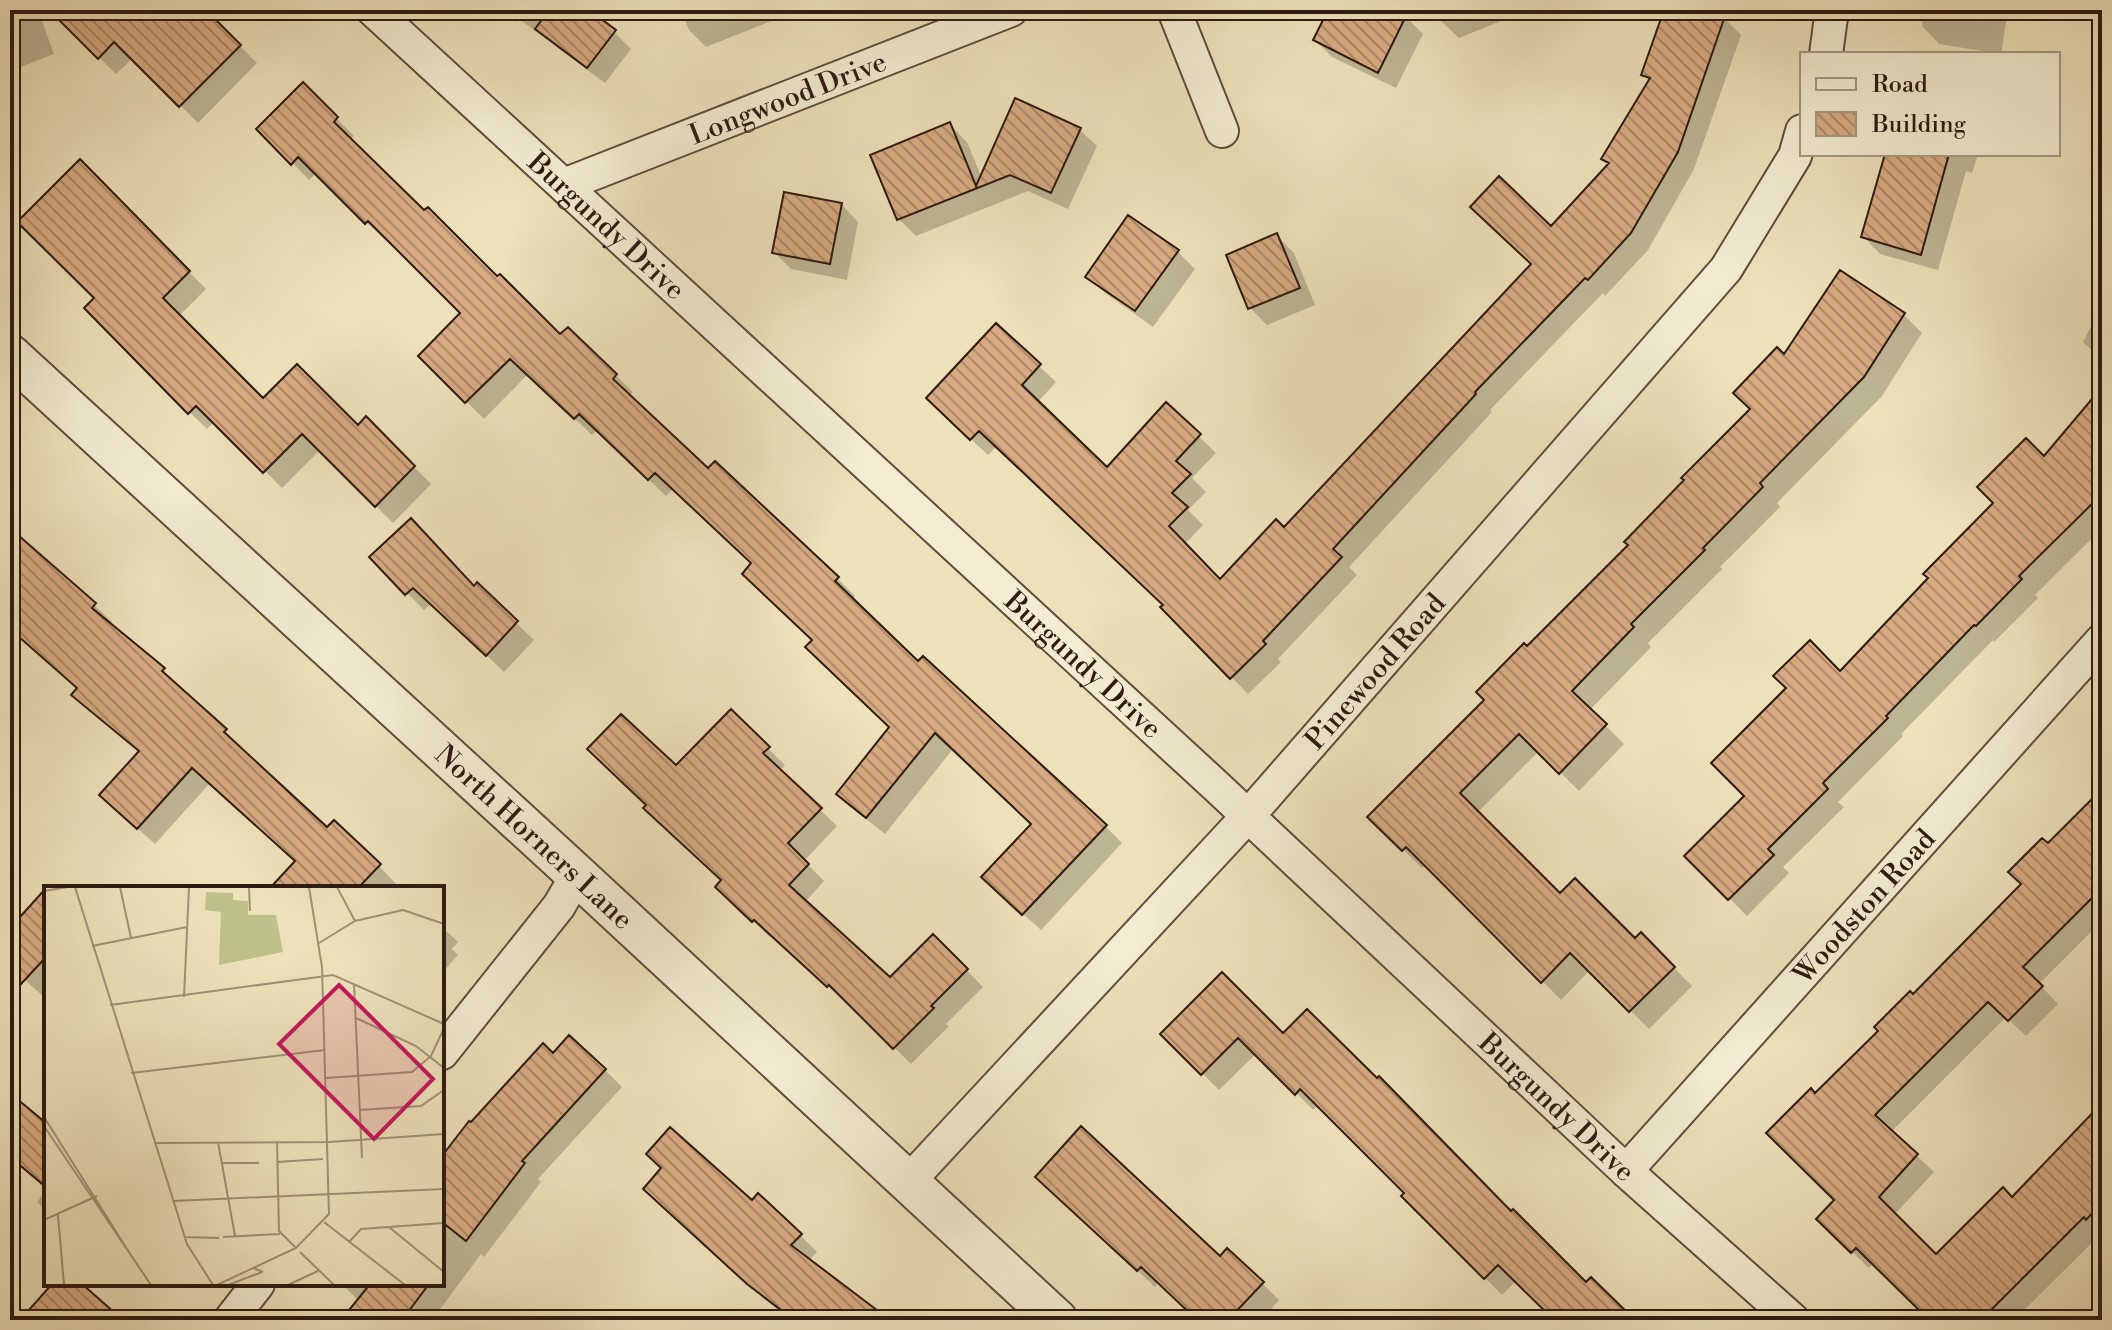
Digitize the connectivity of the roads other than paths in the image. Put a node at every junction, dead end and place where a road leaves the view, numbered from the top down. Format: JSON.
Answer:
{"nodes":[{"id":1,"x":373,"y":10,"type":"edge"},
{"id":2,"x":1011,"y":10,"type":"edge"},
{"id":3,"x":1174,"y":10,"type":"edge"},
{"id":4,"x":1832,"y":10,"type":"edge"},
{"id":5,"x":1826,"y":52,"type":"edge"},
{"id":6,"x":1222,"y":131,"type":"dead end"},
{"id":7,"x":1800,"y":138,"type":"edge"},
{"id":8,"x":564,"y":185,"type":"junction"},
{"id":9,"x":10,"y":355,"type":"edge"},
{"id":10,"x":2102,"y":640,"type":"edge"},
{"id":11,"x":1248,"y":816,"type":"junction"},
{"id":12,"x":577,"y":875,"type":"junction"},
{"id":13,"x":444,"y":1050,"type":"edge"},
{"id":14,"x":1626,"y":1171,"type":"junction"},
{"id":15,"x":908,"y":1182,"type":"junction"},
{"id":16,"x":256,"y":1286,"type":"edge"},
{"id":17,"x":230,"y":1320,"type":"edge"},
{"id":18,"x":1057,"y":1320,"type":"edge"},
{"id":19,"x":1793,"y":1320,"type":"edge"}],
"edges":[{"from":1,"to":8,"type":"street","name":"Burgundy Drive"},
{"from":2,"to":8,"type":"street","name":"Longwood Drive"},
{"from":3,"to":6,"type":"street"},
{"from":4,"to":5,"type":"street"},
{"from":7,"to":11,"type":"street","name":"Pinewood Road"},
{"from":8,"to":11,"type":"street","name":"Burgundy Drive"},
{"from":9,"to":12,"type":"street","name":"North Horners Lane"},
{"from":10,"to":14,"type":"street","name":"Woodston Road"},
{"from":11,"to":14,"type":"street","name":"Burgundy Drive"},
{"from":11,"to":15,"type":"street","name":"Pinewood Road"},
{"from":12,"to":13,"type":"street"},
{"from":12,"to":15,"type":"street","name":"North Horners Lane"},
{"from":14,"to":19,"type":"street","name":"Burgundy Drive"},
{"from":15,"to":18,"type":"street","name":"North Horners Lane"},
{"from":16,"to":17,"type":"street"}]}
